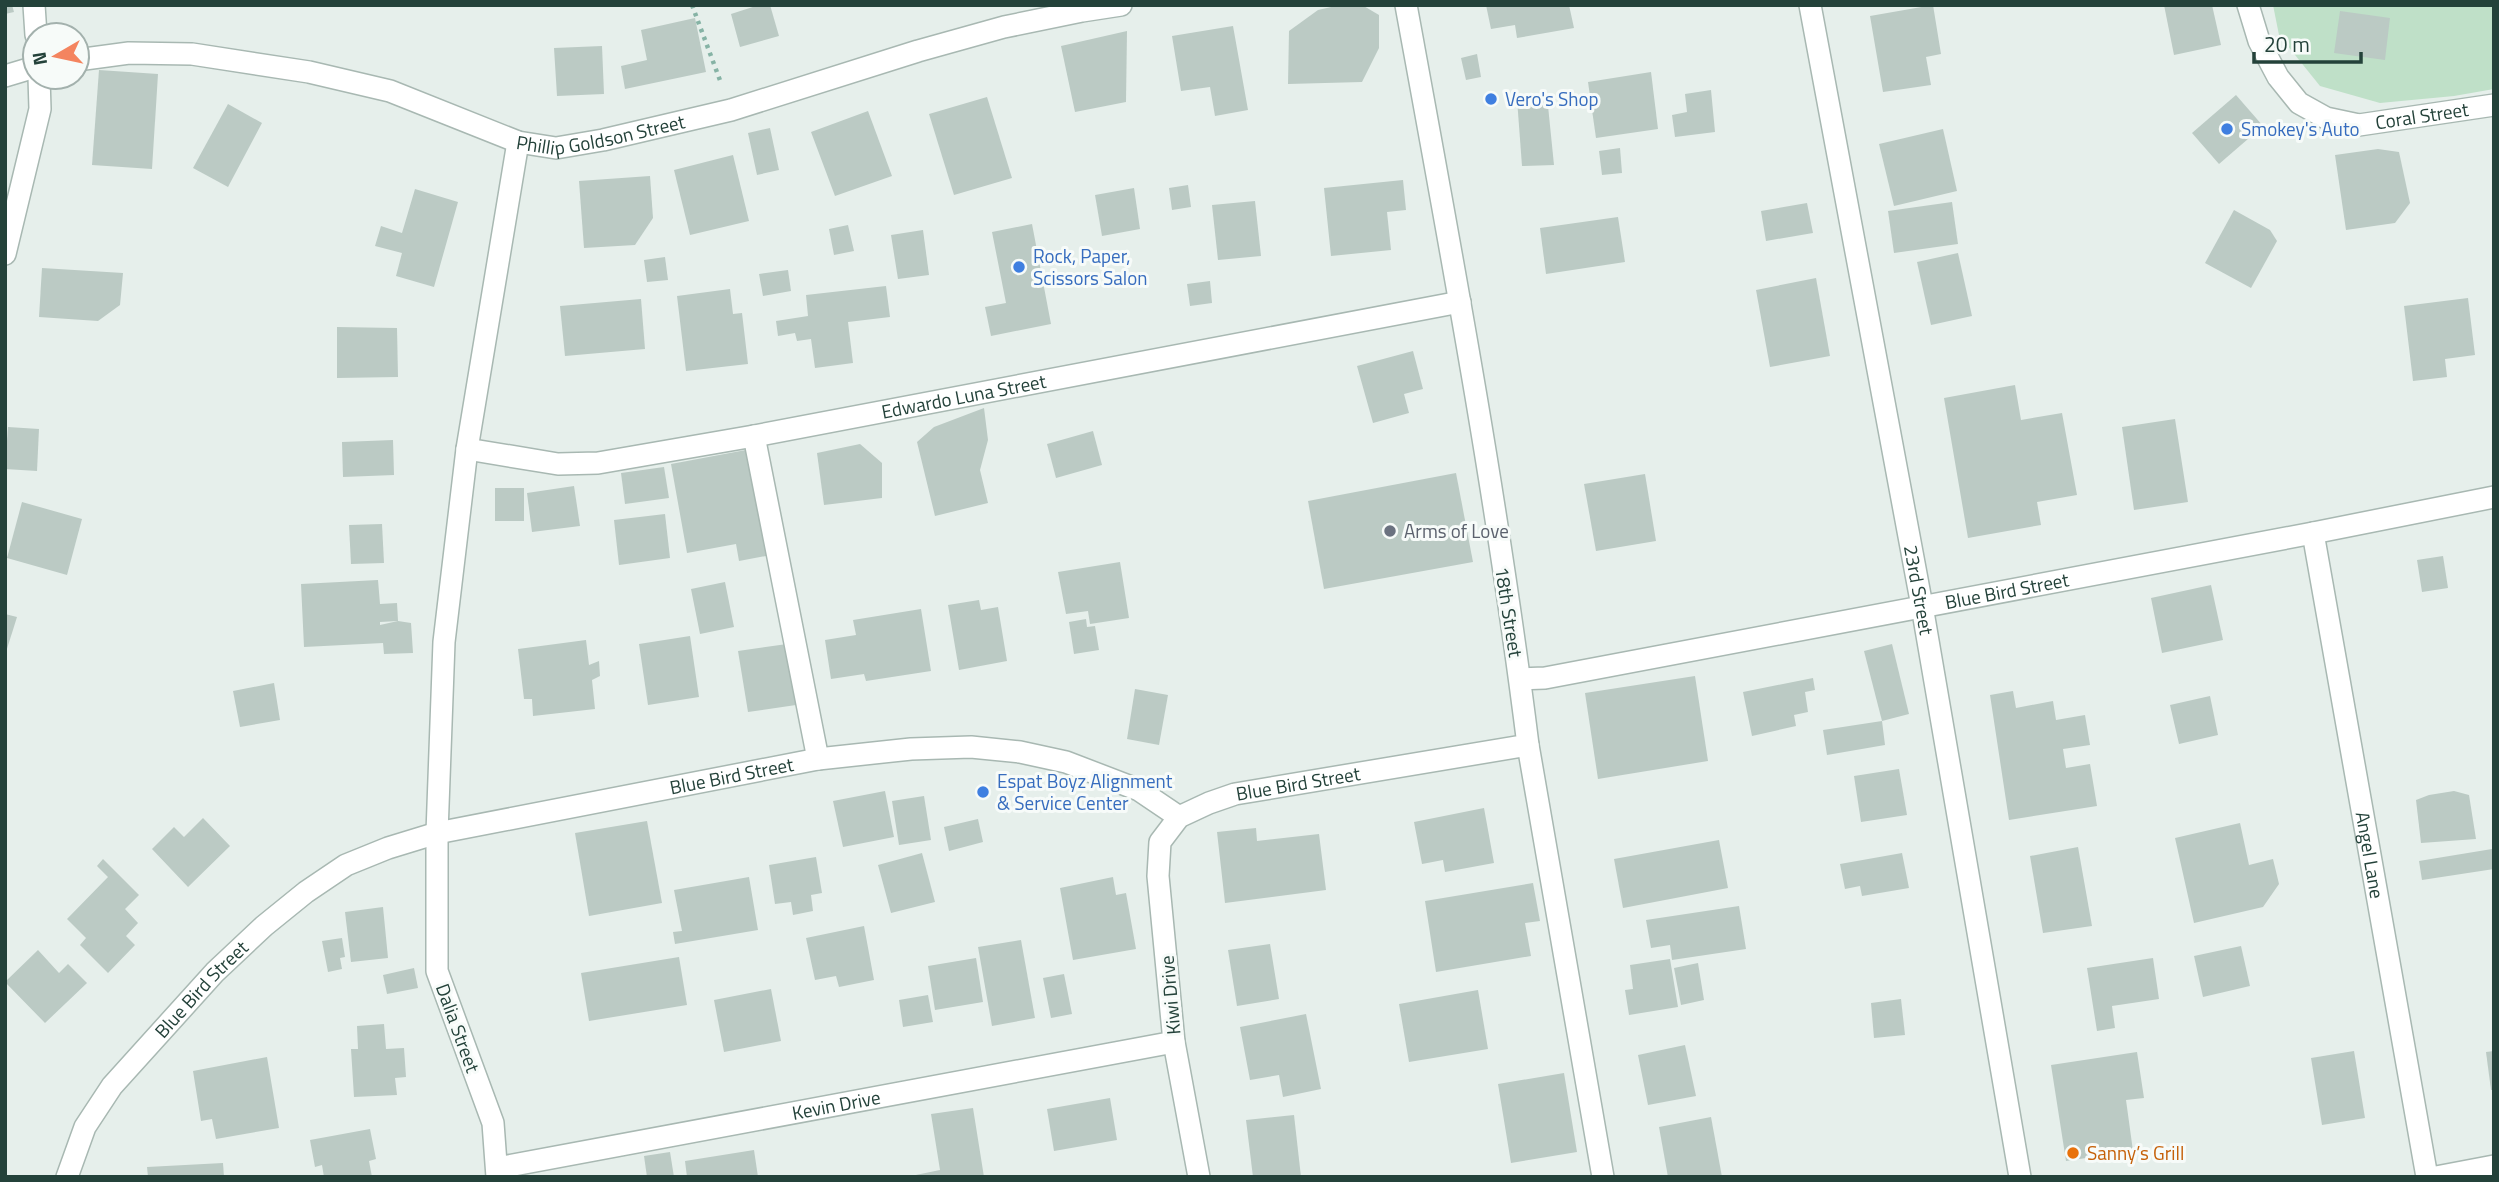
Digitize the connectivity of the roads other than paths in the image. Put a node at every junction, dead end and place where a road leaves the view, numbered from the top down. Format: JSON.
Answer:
{"nodes":[{"id":1,"x":1121,"y":5,"type":"edge"},
{"id":2,"x":1406,"y":5,"type":"edge"},
{"id":3,"x":1810,"y":5,"type":"edge"},
{"id":4,"x":2248,"y":5,"type":"edge"},
{"id":5,"x":91,"y":58,"type":"edge"},
{"id":6,"x":39,"y":91,"type":"edge"},
{"id":7,"x":2494,"y":105,"type":"edge"},
{"id":8,"x":518,"y":142,"type":"junction"},
{"id":9,"x":5,"y":254,"type":"edge"},
{"id":10,"x":1460,"y":302,"type":"junction"},
{"id":11,"x":754,"y":436,"type":"junction"},
{"id":12,"x":467,"y":449,"type":"junction"},
{"id":13,"x":2494,"y":497,"type":"edge"},
{"id":14,"x":2313,"y":533,"type":"junction"},
{"id":15,"x":1922,"y":606,"type":"junction"},
{"id":16,"x":1520,"y":679,"type":"junction"},
{"id":17,"x":1528,"y":745,"type":"junction"},
{"id":18,"x":818,"y":759,"type":"junction"},
{"id":19,"x":1179,"y":817,"type":"junction"},
{"id":20,"x":437,"y":833,"type":"junction"},
{"id":21,"x":1174,"y":1042,"type":"junction"},
{"id":22,"x":2494,"y":1166,"type":"edge"},
{"id":23,"x":497,"y":1173,"type":"edge"},
{"id":24,"x":67,"y":1177,"type":"edge"},
{"id":25,"x":1199,"y":1177,"type":"edge"},
{"id":26,"x":1603,"y":1177,"type":"edge"},
{"id":27,"x":2020,"y":1177,"type":"edge"},
{"id":28,"x":2427,"y":1177,"type":"edge"},
{"id":29,"x":2436,"y":1177,"type":"edge"}],
"edges":[{"from":1,"to":8,"type":"street","name":"Phillip Goldson Street"},
{"from":2,"to":10,"type":"street","name":"18th Street"},
{"from":3,"to":15,"type":"street","name":"23rd Street"},
{"from":4,"to":7,"type":"street","name":"Coral Street"},
{"from":5,"to":8,"type":"street","name":"Phillip Goldson Street"},
{"from":6,"to":9,"type":"street"},
{"from":8,"to":12,"type":"street","name":"Dalia Street"},
{"from":10,"to":11,"type":"street","name":"Edwardo Luna Street"},
{"from":10,"to":16,"type":"street","name":"18th Street"},
{"from":11,"to":12,"type":"street","name":"Edwardo Luna Street"},
{"from":11,"to":18,"type":"street"},
{"from":12,"to":20,"type":"street","name":"Dalia Street"},
{"from":13,"to":14,"type":"street","name":"Blue Bird Street"},
{"from":14,"to":15,"type":"street","name":"Blue Bird Street"},
{"from":14,"to":28,"type":"street","name":"Angel Lane"},
{"from":15,"to":16,"type":"street","name":"Blue Bird Street"},
{"from":15,"to":27,"type":"street","name":"23rd Street"},
{"from":16,"to":17,"type":"street","name":"18th Street"},
{"from":17,"to":19,"type":"street","name":"Blue Bird Street"},
{"from":17,"to":26,"type":"street","name":"18th Street"},
{"from":18,"to":19,"type":"street","name":"Blue Bird Street"},
{"from":18,"to":20,"type":"street","name":"Blue Bird Street"},
{"from":19,"to":21,"type":"street","name":"Kiwi Drive"},
{"from":20,"to":23,"type":"street","name":"Dalia Street"},
{"from":20,"to":24,"type":"street","name":"Blue Bird Street"},
{"from":21,"to":23,"type":"street","name":"Kevin Drive"},
{"from":21,"to":25,"type":"street","name":"Kiwi Drive"},
{"from":22,"to":29,"type":"street"}]}
